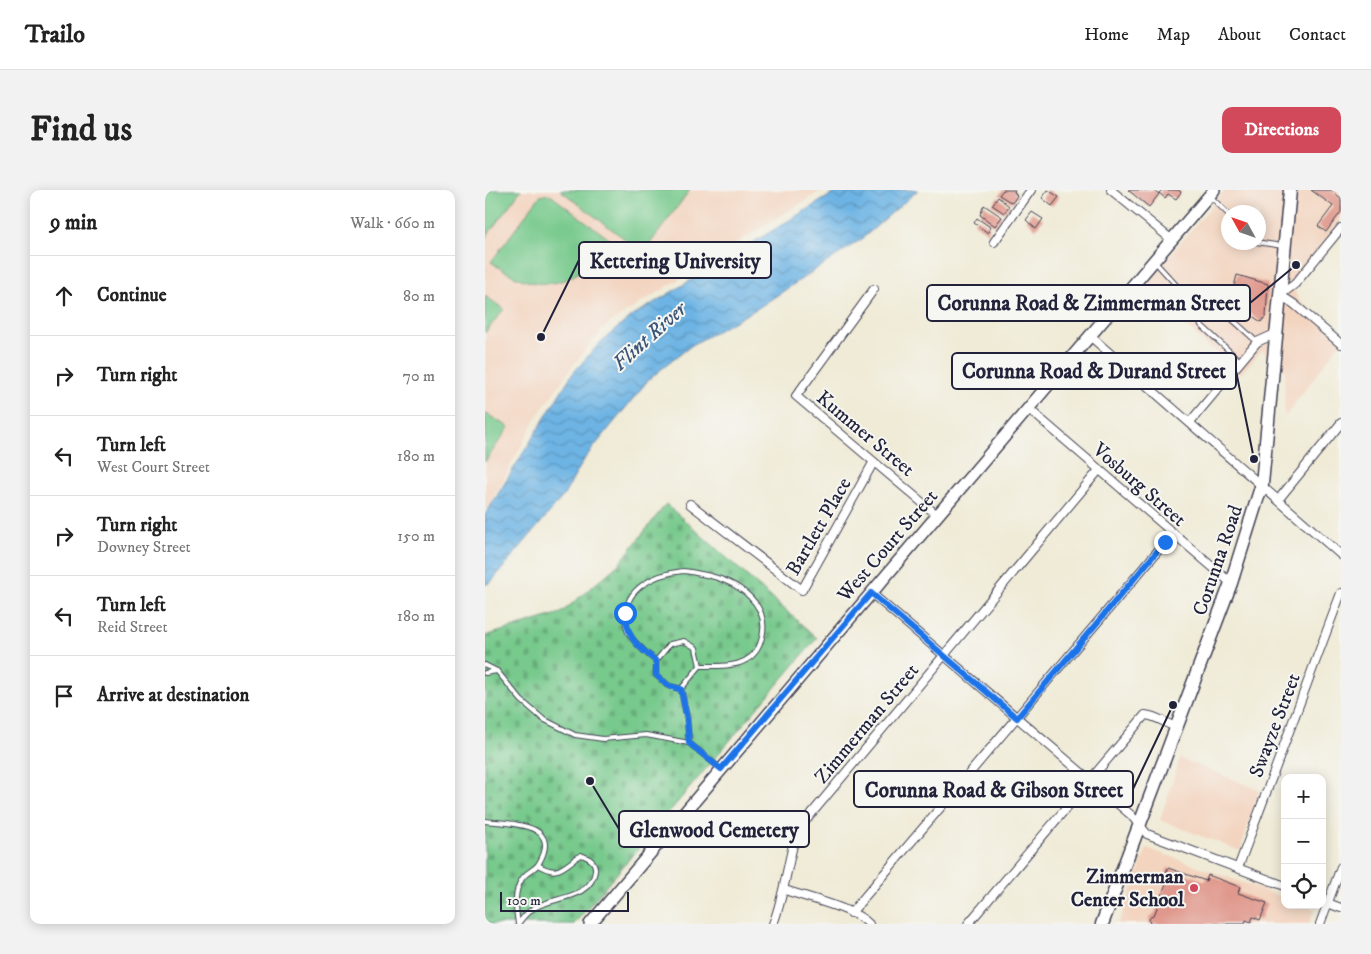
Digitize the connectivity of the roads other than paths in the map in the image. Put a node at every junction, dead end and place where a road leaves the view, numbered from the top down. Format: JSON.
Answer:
{"nodes":[{"id":1,"x":1031,"y":190,"type":"edge"},
{"id":2,"x":1111,"y":190,"type":"edge"},
{"id":3,"x":1290,"y":190,"type":"edge"},
{"id":4,"x":1211,"y":193,"type":"edge"},
{"id":5,"x":1221,"y":205,"type":"edge"},
{"id":6,"x":1341,"y":228,"type":"edge"},
{"id":7,"x":1172,"y":240,"type":"junction"},
{"id":8,"x":994,"y":242,"type":"dead end"},
{"id":9,"x":1266,"y":243,"type":"edge"},
{"id":10,"x":1286,"y":246,"type":"junction"},
{"id":11,"x":1154,"y":262,"type":"junction"},
{"id":12,"x":874,"y":289,"type":"dead end"},
{"id":13,"x":1280,"y":295,"type":"junction"},
{"id":14,"x":1188,"y":298,"type":"junction"},
{"id":15,"x":1277,"y":334,"type":"junction"},
{"id":16,"x":1090,"y":336,"type":"junction"},
{"id":17,"x":1257,"y":342,"type":"junction"},
{"id":18,"x":1341,"y":344,"type":"edge"},
{"id":19,"x":1240,"y":362,"type":"junction"},
{"id":20,"x":1029,"y":409,"type":"junction"},
{"id":21,"x":1190,"y":422,"type":"junction"},
{"id":22,"x":1341,"y":423,"type":"edge"},
{"id":23,"x":873,"y":463,"type":"junction"},
{"id":24,"x":1099,"y":470,"type":"junction"},
{"id":25,"x":1262,"y":484,"type":"junction"},
{"id":26,"x":1278,"y":500,"type":"junction"},
{"id":27,"x":690,"y":504,"type":"dead end"},
{"id":28,"x":937,"y":516,"type":"junction"},
{"id":29,"x":1173,"y":533,"type":"junction"},
{"id":30,"x":1341,"y":555,"type":"edge"},
{"id":31,"x":1231,"y":583,"type":"junction"},
{"id":32,"x":871,"y":593,"type":"junction"},
{"id":33,"x":1341,"y":593,"type":"edge"},
{"id":34,"x":944,"y":656,"type":"junction"},
{"id":35,"x":656,"y":661,"type":"junction"},
{"id":36,"x":485,"y":665,"type":"edge"},
{"id":37,"x":700,"y":666,"type":"junction"},
{"id":38,"x":497,"y":671,"type":"junction"},
{"id":39,"x":485,"y":673,"type":"edge"},
{"id":40,"x":681,"y":689,"type":"junction"},
{"id":41,"x":1017,"y":718,"type":"junction"},
{"id":42,"x":1176,"y":728,"type":"junction"},
{"id":43,"x":689,"y":743,"type":"junction"},
{"id":44,"x":721,"y":769,"type":"junction"},
{"id":45,"x":1089,"y":781,"type":"junction"},
{"id":46,"x":485,"y":821,"type":"edge"},
{"id":47,"x":1140,"y":825,"type":"junction"},
{"id":48,"x":538,"y":865,"type":"junction"},
{"id":49,"x":1341,"y":867,"type":"edge"},
{"id":50,"x":1238,"y":868,"type":"junction"},
{"id":51,"x":1281,"y":884,"type":"edge"},
{"id":52,"x":785,"y":890,"type":"junction"},
{"id":53,"x":1326,"y":900,"type":"edge"},
{"id":54,"x":1326,"y":902,"type":"edge"},
{"id":55,"x":1341,"y":908,"type":"edge"},
{"id":56,"x":1323,"y":909,"type":"edge"},
{"id":57,"x":851,"y":913,"type":"junction"},
{"id":58,"x":518,"y":924,"type":"edge"},
{"id":59,"x":590,"y":924,"type":"edge"},
{"id":60,"x":773,"y":924,"type":"edge"},
{"id":61,"x":869,"y":924,"type":"edge"},
{"id":62,"x":968,"y":924,"type":"edge"},
{"id":63,"x":1102,"y":924,"type":"edge"},
{"id":64,"x":1320,"y":924,"type":"edge"}],
"edges":[{"from":1,"to":8,"type":"street"},
{"from":2,"to":7,"type":"street"},
{"from":3,"to":10,"type":"main road","name":"Corunna Road"},
{"from":4,"to":5,"type":"lane"},
{"from":4,"to":7,"type":"street","name":"West Court Street"},
{"from":6,"to":13,"type":"street"},
{"from":7,"to":11,"type":"street","name":"West Court Street"},
{"from":9,"to":10,"type":"lane"},
{"from":10,"to":13,"type":"main road","name":"Corunna Road"},
{"from":11,"to":14,"type":"lane"},
{"from":11,"to":16,"type":"street","name":"West Court Street"},
{"from":12,"to":23,"type":"street","name":"Kummer Street"},
{"from":13,"to":15,"type":"main road","name":"Corunna Road"},
{"from":13,"to":18,"type":"street"},
{"from":14,"to":17,"type":"lane"},
{"from":14,"to":19,"type":"lane"},
{"from":15,"to":17,"type":"street"},
{"from":15,"to":25,"type":"main road","name":"Corunna Road"},
{"from":16,"to":20,"type":"street","name":"West Court Street"},
{"from":16,"to":21,"type":"street"},
{"from":17,"to":19,"type":"street"},
{"from":19,"to":21,"type":"street"},
{"from":20,"to":24,"type":"street","name":"Vosburg Street"},
{"from":20,"to":28,"type":"street","name":"West Court Street"},
{"from":21,"to":25,"type":"street"},
{"from":22,"to":26,"type":"street"},
{"from":23,"to":27,"type":"street","name":"Bartlett Place"},
{"from":23,"to":28,"type":"street","name":"Kummer Street"},
{"from":24,"to":29,"type":"street","name":"Vosburg Street"},
{"from":24,"to":34,"type":"street","name":"Zimmerman Street"},
{"from":25,"to":26,"type":"street"},
{"from":25,"to":31,"type":"main road","name":"Corunna Road"},
{"from":26,"to":30,"type":"street"},
{"from":28,"to":32,"type":"street","name":"West Court Street"},
{"from":29,"to":31,"type":"street","name":"Vosburg Street"},
{"from":29,"to":41,"type":"street"},
{"from":31,"to":42,"type":"main road","name":"Corunna Road"},
{"from":32,"to":34,"type":"street"},
{"from":32,"to":44,"type":"street","name":"West Court Street"},
{"from":33,"to":50,"type":"street","name":"Swayze Street"},
{"from":34,"to":41,"type":"street"},
{"from":34,"to":52,"type":"street","name":"Zimmerman Street"},
{"from":35,"to":37,"type":"lane"},
{"from":35,"to":37,"type":"lane"},
{"from":35,"to":40,"type":"lane"},
{"from":36,"to":38,"type":"lane"},
{"from":37,"to":40,"type":"lane"},
{"from":38,"to":39,"type":"lane"},
{"from":38,"to":43,"type":"lane"},
{"from":40,"to":43,"type":"lane"},
{"from":41,"to":45,"type":"street"},
{"from":41,"to":57,"type":"street"},
{"from":42,"to":45,"type":"street"},
{"from":42,"to":47,"type":"main road","name":"Corunna Road"},
{"from":43,"to":44,"type":"lane"},
{"from":44,"to":59,"type":"street","name":"West Court Street"},
{"from":45,"to":47,"type":"street"},
{"from":45,"to":62,"type":"street"},
{"from":46,"to":48,"type":"lane"},
{"from":47,"to":50,"type":"street"},
{"from":47,"to":63,"type":"main road","name":"Corunna Road"},
{"from":48,"to":58,"type":"lane"},
{"from":48,"to":58,"type":"lane"},
{"from":49,"to":53,"type":"street"},
{"from":50,"to":51,"type":"street"},
{"from":52,"to":57,"type":"street"},
{"from":52,"to":60,"type":"street","name":"Zimmerman Street"},
{"from":54,"to":55,"type":"street"},
{"from":56,"to":64,"type":"street"},
{"from":57,"to":61,"type":"street"}]}
